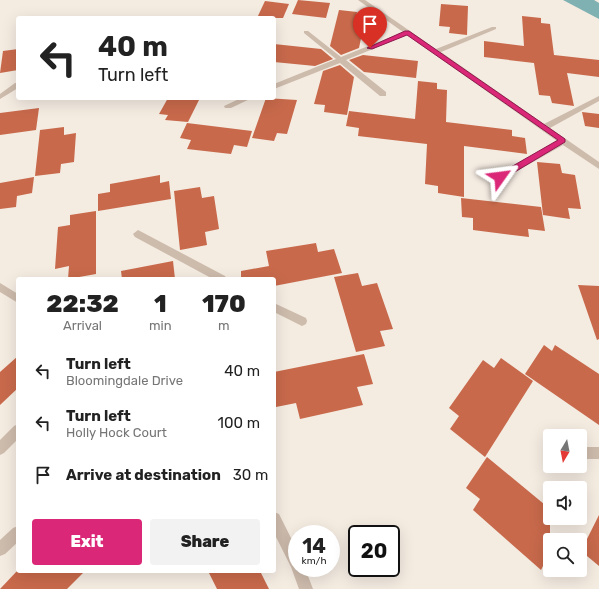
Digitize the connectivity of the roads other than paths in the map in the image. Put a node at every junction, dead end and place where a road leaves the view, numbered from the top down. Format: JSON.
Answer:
{"nodes":[{"id":1,"x":361,"y":0,"type":"edge"},
{"id":2,"x":494,"y":28,"type":"dead end"},
{"id":3,"x":306,"y":32,"type":"dead end"},
{"id":4,"x":407,"y":33,"type":"junction"},
{"id":5,"x":436,"y":52,"type":"junction"},
{"id":6,"x":341,"y":60,"type":"junction"},
{"id":7,"x":16,"y":86,"type":"edge"},
{"id":8,"x":276,"y":86,"type":"edge"},
{"id":9,"x":383,"y":94,"type":"dead end"},
{"id":10,"x":0,"y":97,"type":"edge"},
{"id":11,"x":599,"y":98,"type":"edge"},
{"id":12,"x":243,"y":100,"type":"edge"},
{"id":13,"x":228,"y":106,"type":"dead end"},
{"id":14,"x":545,"y":127,"type":"junction"},
{"id":15,"x":563,"y":141,"type":"junction"},
{"id":16,"x":599,"y":166,"type":"edge"},
{"id":17,"x":500,"y":177,"type":"dead end"},
{"id":18,"x":138,"y":234,"type":"dead end"},
{"id":19,"x":215,"y":277,"type":"edge"},
{"id":20,"x":0,"y":288,"type":"edge"},
{"id":21,"x":16,"y":298,"type":"edge"},
{"id":22,"x":276,"y":308,"type":"edge"},
{"id":23,"x":302,"y":321,"type":"dead end"},
{"id":24,"x":16,"y":432,"type":"edge"},
{"id":25,"x":0,"y":448,"type":"edge"},
{"id":26,"x":599,"y":452,"type":"edge"},
{"id":27,"x":587,"y":453,"type":"edge"},
{"id":28,"x":276,"y":523,"type":"edge"},
{"id":29,"x":16,"y":535,"type":"edge"},
{"id":30,"x":288,"y":546,"type":"edge"},
{"id":31,"x":0,"y":550,"type":"edge"},
{"id":32,"x":301,"y":577,"type":"edge"},
{"id":33,"x":306,"y":589,"type":"edge"}],
"edges":[{"from":1,"to":4,"type":"street"},
{"from":2,"to":5,"type":"street"},
{"from":3,"to":6,"type":"street"},
{"from":4,"to":5,"type":"street"},
{"from":4,"to":6,"type":"street"},
{"from":5,"to":14,"type":"street"},
{"from":6,"to":8,"type":"street"},
{"from":6,"to":9,"type":"street"},
{"from":7,"to":10,"type":"street"},
{"from":11,"to":14,"type":"street"},
{"from":12,"to":13,"type":"street"},
{"from":14,"to":15,"type":"street"},
{"from":15,"to":16,"type":"street"},
{"from":15,"to":17,"type":"street"},
{"from":18,"to":19,"type":"street"},
{"from":20,"to":21,"type":"street"},
{"from":22,"to":23,"type":"street"},
{"from":24,"to":25,"type":"street"},
{"from":26,"to":27,"type":"street"},
{"from":28,"to":30,"type":"street"},
{"from":29,"to":31,"type":"street"},
{"from":32,"to":33,"type":"street"}]}
